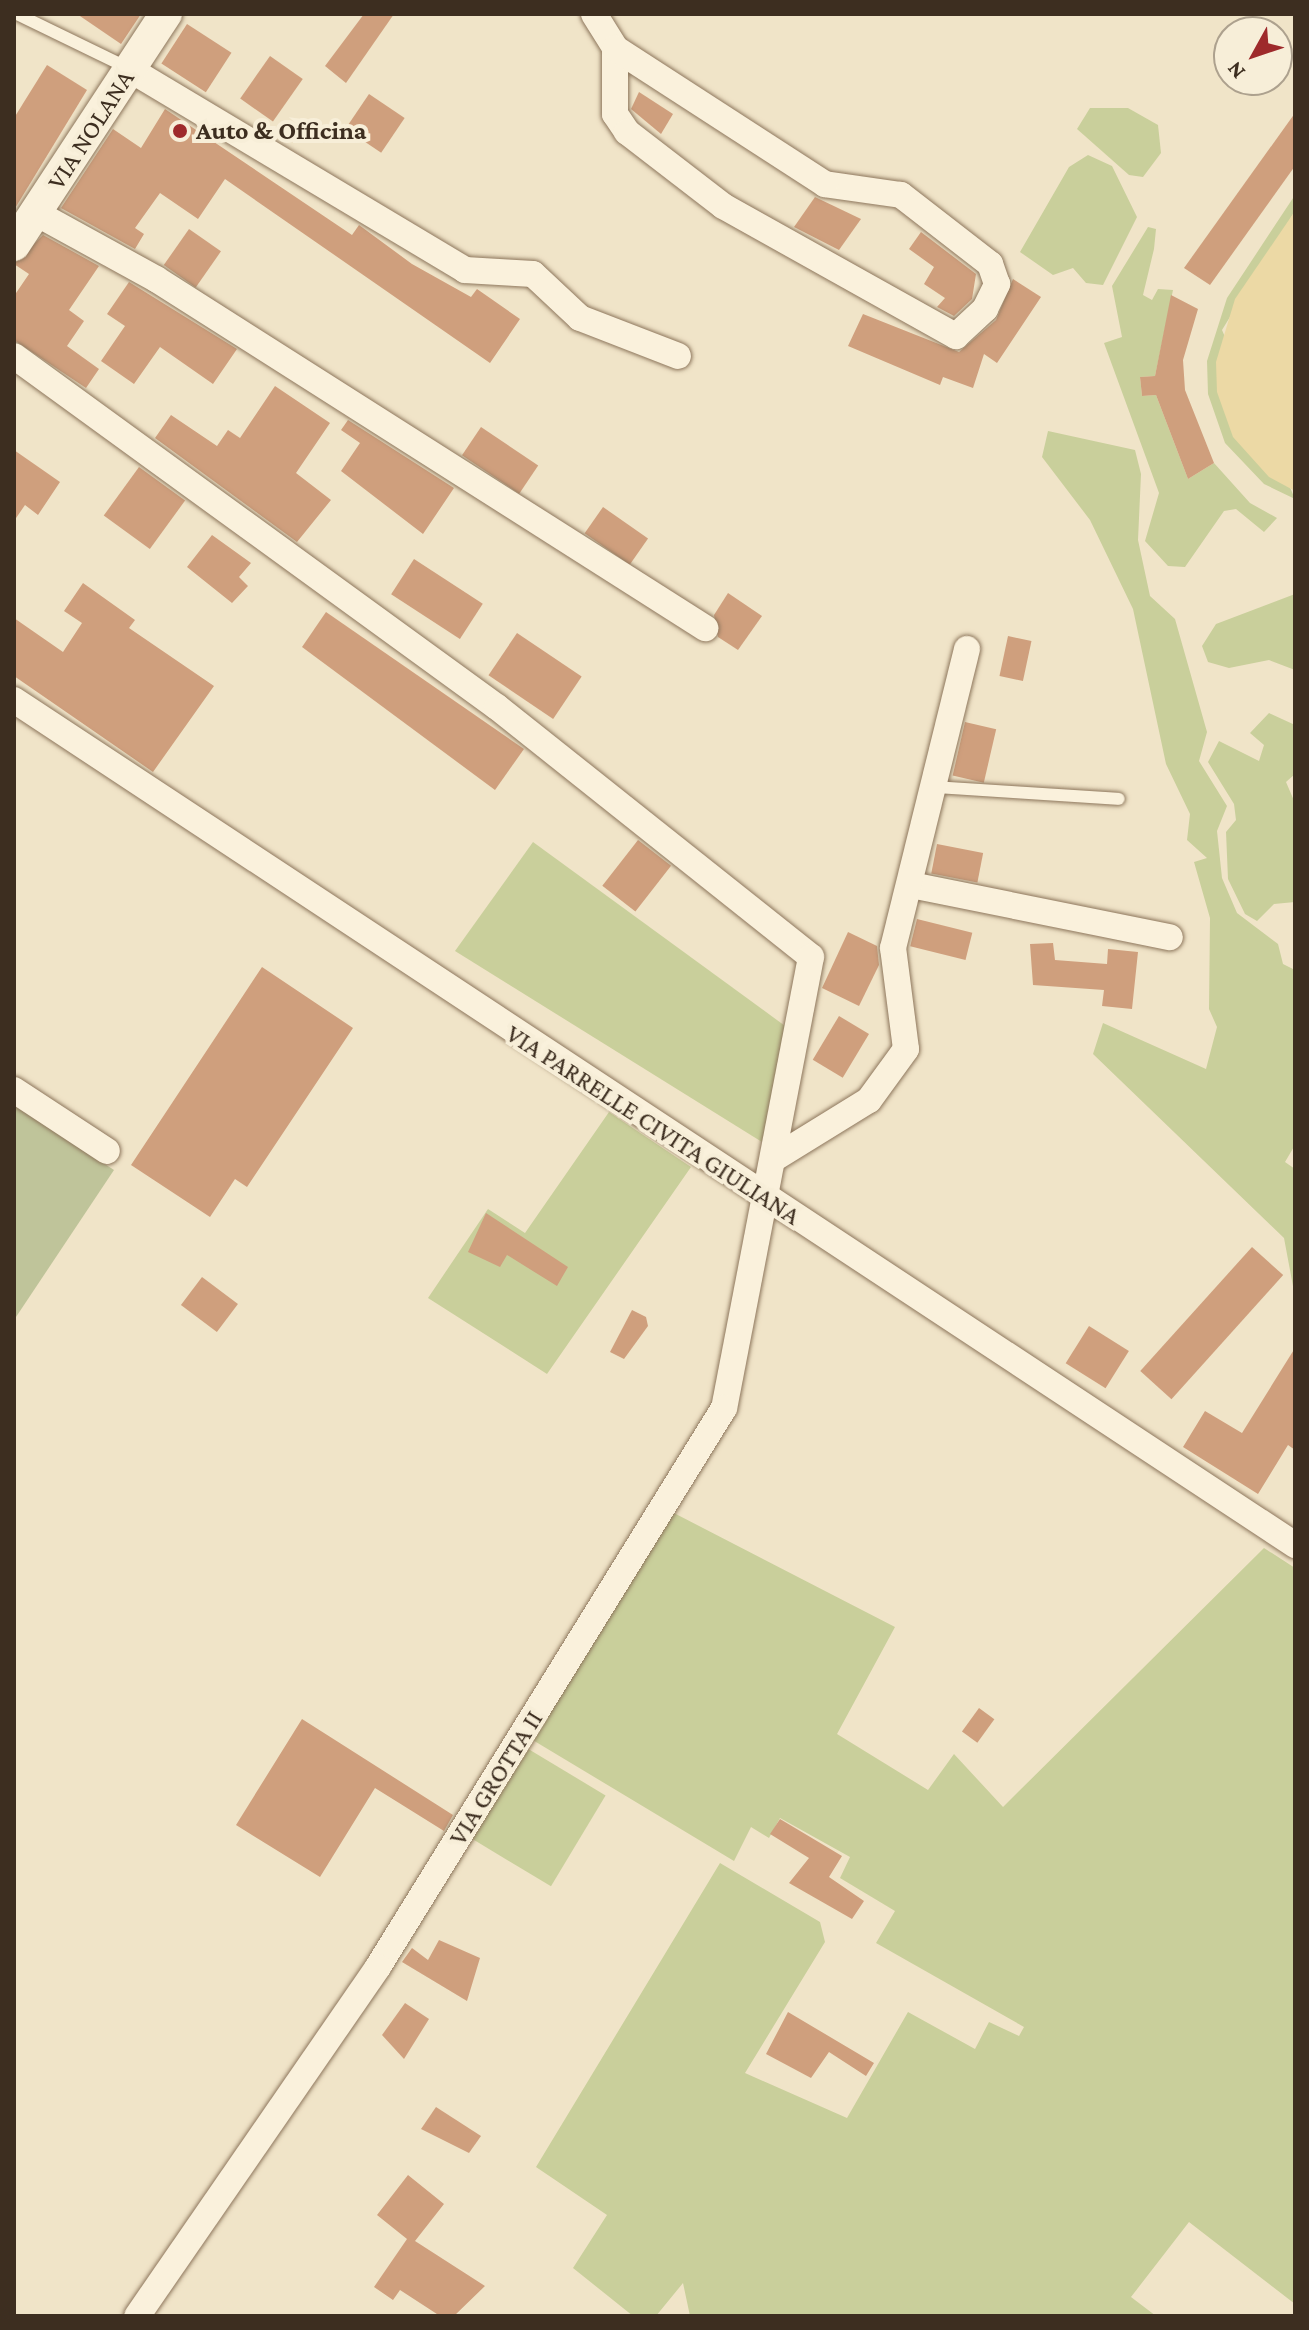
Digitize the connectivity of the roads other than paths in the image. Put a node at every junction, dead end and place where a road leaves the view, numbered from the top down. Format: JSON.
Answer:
{"nodes":[{"id":1,"x":17,"y":14,"type":"edge"},
{"id":2,"x":166,"y":14,"type":"edge"},
{"id":3,"x":594,"y":14,"type":"edge"},
{"id":4,"x":615,"y":48,"type":"junction"},
{"id":5,"x":131,"y":70,"type":"junction"},
{"id":6,"x":36,"y":213,"type":"junction"},
{"id":7,"x":14,"y":245,"type":"edge"},
{"id":8,"x":14,"y":356,"type":"edge"},
{"id":9,"x":678,"y":356,"type":"dead end"},
{"id":10,"x":705,"y":628,"type":"dead end"},
{"id":11,"x":967,"y":649,"type":"dead end"},
{"id":12,"x":14,"y":700,"type":"edge"},
{"id":13,"x":935,"y":787,"type":"junction"},
{"id":14,"x":1119,"y":799,"type":"dead end"},
{"id":15,"x":911,"y":885,"type":"junction"},
{"id":16,"x":1170,"y":937,"type":"dead end"},
{"id":17,"x":14,"y":1090,"type":"edge"},
{"id":18,"x":107,"y":1151,"type":"dead end"},
{"id":19,"x":775,"y":1158,"type":"junction"},
{"id":20,"x":768,"y":1201,"type":"junction"},
{"id":21,"x":1295,"y":1545,"type":"edge"},
{"id":22,"x":137,"y":2316,"type":"edge"}],
"edges":[{"from":1,"to":5,"type":"lane"},
{"from":2,"to":5,"type":"street","name":"VIA NOLANA"},
{"from":3,"to":4,"type":"street"},
{"from":4,"to":4,"type":"street"},
{"from":5,"to":6,"type":"street","name":"VIA NOLANA"},
{"from":5,"to":9,"type":"street"},
{"from":6,"to":7,"type":"street","name":"VIA NOLANA"},
{"from":6,"to":10,"type":"street"},
{"from":8,"to":19,"type":"street","name":"VIA GROTTA II"},
{"from":11,"to":13,"type":"street"},
{"from":12,"to":20,"type":"street","name":"VIA PARRELLE CIVITA GIULIANA"},
{"from":13,"to":14,"type":"lane"},
{"from":13,"to":15,"type":"street"},
{"from":15,"to":16,"type":"street"},
{"from":15,"to":19,"type":"street"},
{"from":17,"to":18,"type":"street"},
{"from":19,"to":20,"type":"street","name":"VIA GROTTA II"},
{"from":20,"to":21,"type":"street","name":"VIA PARRELLE CIVITA GIULIANA"},
{"from":20,"to":22,"type":"street","name":"VIA GROTTA II"}]}
